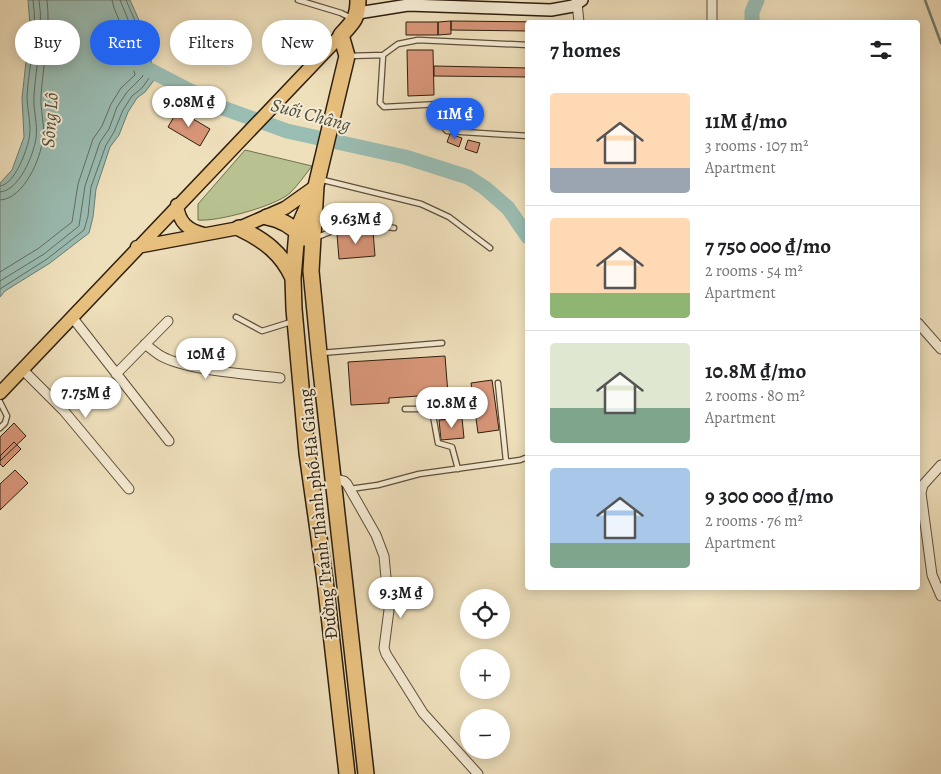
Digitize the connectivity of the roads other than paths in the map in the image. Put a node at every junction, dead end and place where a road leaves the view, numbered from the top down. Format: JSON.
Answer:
{"nodes":[{"id":1,"x":298,"y":0,"type":"edge"},
{"id":2,"x":712,"y":0,"type":"edge"},
{"id":3,"x":580,"y":2,"type":"edge"},
{"id":4,"x":357,"y":11,"type":"edge"},
{"id":5,"x":579,"y":20,"type":"edge"},
{"id":6,"x":712,"y":20,"type":"edge"},
{"id":7,"x":341,"y":35,"type":"junction"},
{"id":8,"x":525,"y":45,"type":"edge"},
{"id":9,"x":383,"y":55,"type":"junction"},
{"id":10,"x":347,"y":56,"type":"junction"},
{"id":11,"x":525,"y":136,"type":"edge"},
{"id":12,"x":318,"y":179,"type":"junction"},
{"id":13,"x":177,"y":205,"type":"junction"},
{"id":14,"x":267,"y":217,"type":"junction"},
{"id":15,"x":240,"y":228,"type":"junction"},
{"id":16,"x":394,"y":228,"type":"dead end"},
{"id":17,"x":297,"y":231,"type":"junction"},
{"id":18,"x":204,"y":234,"type":"junction"},
{"id":19,"x":312,"y":244,"type":"junction"},
{"id":20,"x":137,"y":247,"type":"junction"},
{"id":21,"x":490,"y":248,"type":"dead end"},
{"id":22,"x":293,"y":278,"type":"junction"},
{"id":23,"x":72,"y":316,"type":"junction"},
{"id":24,"x":236,"y":317,"type":"dead end"},
{"id":25,"x":168,"y":321,"type":"dead end"},
{"id":26,"x":295,"y":321,"type":"junction"},
{"id":27,"x":920,"y":326,"type":"edge"},
{"id":28,"x":442,"y":343,"type":"dead end"},
{"id":29,"x":145,"y":344,"type":"junction"},
{"id":30,"x":941,"y":349,"type":"edge"},
{"id":31,"x":319,"y":353,"type":"junction"},
{"id":32,"x":22,"y":368,"type":"junction"},
{"id":33,"x":116,"y":374,"type":"junction"},
{"id":34,"x":280,"y":378,"type":"dead end"},
{"id":35,"x":498,"y":383,"type":"dead end"},
{"id":36,"x":0,"y":393,"type":"edge"},
{"id":37,"x":0,"y":402,"type":"edge"},
{"id":38,"x":406,"y":409,"type":"dead end"},
{"id":39,"x":0,"y":428,"type":"edge"},
{"id":40,"x":169,"y":441,"type":"dead end"},
{"id":41,"x":525,"y":458,"type":"edge"},
{"id":42,"x":506,"y":461,"type":"junction"},
{"id":43,"x":941,"y":465,"type":"edge"},
{"id":44,"x":458,"y":468,"type":"junction"},
{"id":45,"x":310,"y":478,"type":"junction"},
{"id":46,"x":332,"y":478,"type":"junction"},
{"id":47,"x":129,"y":488,"type":"dead end"},
{"id":48,"x":350,"y":489,"type":"junction"},
{"id":49,"x":941,"y":596,"type":"edge"},
{"id":50,"x":348,"y":774,"type":"edge"},
{"id":51,"x":366,"y":774,"type":"edge"},
{"id":52,"x":478,"y":774,"type":"edge"}],
"edges":[{"from":1,"to":4,"type":"lane"},
{"from":2,"to":6,"type":"street"},
{"from":3,"to":4,"type":"street"},
{"from":3,"to":5,"type":"street"},
{"from":4,"to":7,"type":"highway"},
{"from":7,"to":10,"type":"highway"},
{"from":7,"to":13,"type":"main road"},
{"from":8,"to":9,"type":"lane"},
{"from":9,"to":10,"type":"lane"},
{"from":9,"to":11,"type":"lane"},
{"from":10,"to":12,"type":"highway"},
{"from":12,"to":14,"type":"main road"},
{"from":12,"to":17,"type":"highway","name":"Đường Tránh Thành phố Hà Giang"},
{"from":12,"to":19,"type":"highway","name":"Đường Tránh Thành phố Hà Giang"},
{"from":12,"to":21,"type":"lane"},
{"from":13,"to":18,"type":"main road"},
{"from":13,"to":20,"type":"main road"},
{"from":14,"to":15,"type":"main road"},
{"from":14,"to":17,"type":"highway"},
{"from":15,"to":18,"type":"main road"},
{"from":15,"to":22,"type":"highway"},
{"from":16,"to":19,"type":"lane"},
{"from":17,"to":19,"type":"highway"},
{"from":17,"to":22,"type":"highway","name":"Đường Tránh Thành phố Hà Giang"},
{"from":18,"to":20,"type":"main road"},
{"from":19,"to":31,"type":"highway","name":"Đường Tránh Thành phố Hà Giang"},
{"from":20,"to":23,"type":"main road"},
{"from":22,"to":26,"type":"highway","name":"Đường Tránh Thành phố Hà Giang"},
{"from":23,"to":32,"type":"main road"},
{"from":23,"to":33,"type":"street"},
{"from":24,"to":26,"type":"lane"},
{"from":25,"to":29,"type":"street"},
{"from":26,"to":45,"type":"highway","name":"Đường Tránh Thành phố Hà Giang"},
{"from":27,"to":30,"type":"street"},
{"from":28,"to":31,"type":"lane"},
{"from":29,"to":33,"type":"street"},
{"from":29,"to":34,"type":"street"},
{"from":31,"to":46,"type":"highway","name":"Đường Tránh Thành phố Hà Giang"},
{"from":32,"to":36,"type":"main road"},
{"from":32,"to":47,"type":"street"},
{"from":33,"to":40,"type":"street"},
{"from":35,"to":42,"type":"lane"},
{"from":37,"to":39,"type":"lane"},
{"from":38,"to":44,"type":"lane"},
{"from":41,"to":42,"type":"lane"},
{"from":42,"to":44,"type":"lane"},
{"from":43,"to":49,"type":"street"},
{"from":44,"to":48,"type":"lane"},
{"from":45,"to":46,"type":"highway"},
{"from":45,"to":50,"type":"highway","name":"Đường Tránh Thành phố Hà Giang"},
{"from":46,"to":48,"type":"street"},
{"from":46,"to":51,"type":"highway","name":"Đường Tránh Thành phố Hà Giang"},
{"from":48,"to":52,"type":"street"}]}
